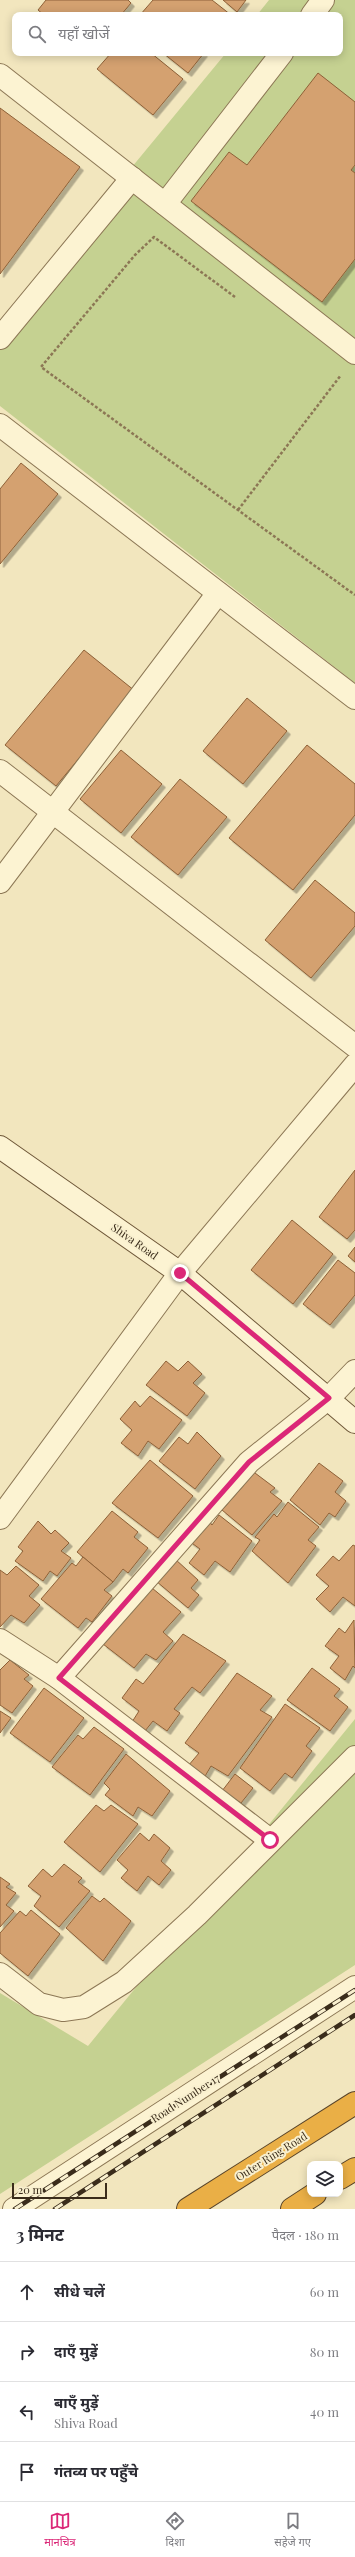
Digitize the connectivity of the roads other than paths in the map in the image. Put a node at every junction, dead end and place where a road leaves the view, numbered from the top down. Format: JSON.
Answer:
{"nodes":[{"id":1,"x":323,"y":0,"type":"edge"},
{"id":2,"x":314,"y":12,"type":"edge"},
{"id":3,"x":280,"y":56,"type":"edge"},
{"id":4,"x":0,"y":74,"type":"edge"},
{"id":5,"x":132,"y":178,"type":"junction"},
{"id":6,"x":165,"y":204,"type":"junction"},
{"id":7,"x":0,"y":338,"type":"edge"},
{"id":8,"x":352,"y":343,"type":"edge"},
{"id":9,"x":2,"y":431,"type":"edge"},
{"id":10,"x":218,"y":593,"type":"junction"},
{"id":11,"x":355,"y":698,"type":"edge"},
{"id":12,"x":0,"y":771,"type":"edge"},
{"id":13,"x":53,"y":812,"type":"junction"},
{"id":14,"x":0,"y":882,"type":"edge"},
{"id":15,"x":355,"y":1046,"type":"edge"},
{"id":16,"x":355,"y":1065,"type":"edge"},
{"id":17,"x":0,"y":1147,"type":"edge"},
{"id":18,"x":180,"y":1273,"type":"junction"},
{"id":19,"x":355,"y":1371,"type":"edge"},
{"id":20,"x":329,"y":1398,"type":"junction"},
{"id":21,"x":355,"y":1422,"type":"edge"},
{"id":22,"x":0,"y":1518,"type":"edge"},
{"id":23,"x":0,"y":1640,"type":"edge"},
{"id":24,"x":59,"y":1678,"type":"junction"},
{"id":25,"x":355,"y":1757,"type":"edge"},
{"id":26,"x":270,"y":1840,"type":"junction"},
{"id":27,"x":0,"y":1974,"type":"edge"},
{"id":28,"x":355,"y":1987,"type":"edge"},
{"id":29,"x":355,"y":2103,"type":"edge"},
{"id":30,"x":355,"y":2169,"type":"edge"},
{"id":31,"x":343,"y":2176,"type":"edge"},
{"id":32,"x":311,"y":2197,"type":"edge"},
{"id":33,"x":14,"y":2209,"type":"edge"},
{"id":34,"x":188,"y":2209,"type":"edge"},
{"id":35,"x":292,"y":2209,"type":"edge"}],
"edges":[{"from":1,"to":2,"type":"street"},
{"from":3,"to":6,"type":"street"},
{"from":4,"to":5,"type":"street"},
{"from":5,"to":6,"type":"street"},
{"from":5,"to":7,"type":"street"},
{"from":6,"to":8,"type":"street"},
{"from":9,"to":10,"type":"street"},
{"from":10,"to":11,"type":"street"},
{"from":10,"to":13,"type":"street"},
{"from":12,"to":13,"type":"street"},
{"from":13,"to":14,"type":"street"},
{"from":13,"to":15,"type":"street"},
{"from":16,"to":18,"type":"street"},
{"from":17,"to":18,"type":"street","name":"Shiva Road"},
{"from":18,"to":20,"type":"street","name":"Shiva Road"},
{"from":18,"to":22,"type":"street"},
{"from":19,"to":20,"type":"street"},
{"from":20,"to":21,"type":"street","name":"Shiva Road"},
{"from":20,"to":24,"type":"street"},
{"from":23,"to":24,"type":"street"},
{"from":24,"to":26,"type":"street"},
{"from":25,"to":26,"type":"street"},
{"from":26,"to":27,"type":"street"},
{"from":28,"to":33,"type":"street","name":"Road Number 17"},
{"from":29,"to":34,"type":"highway","name":"Outer Ring Road"},
{"from":30,"to":31,"type":"highway"},
{"from":32,"to":35,"type":"highway"}]}
